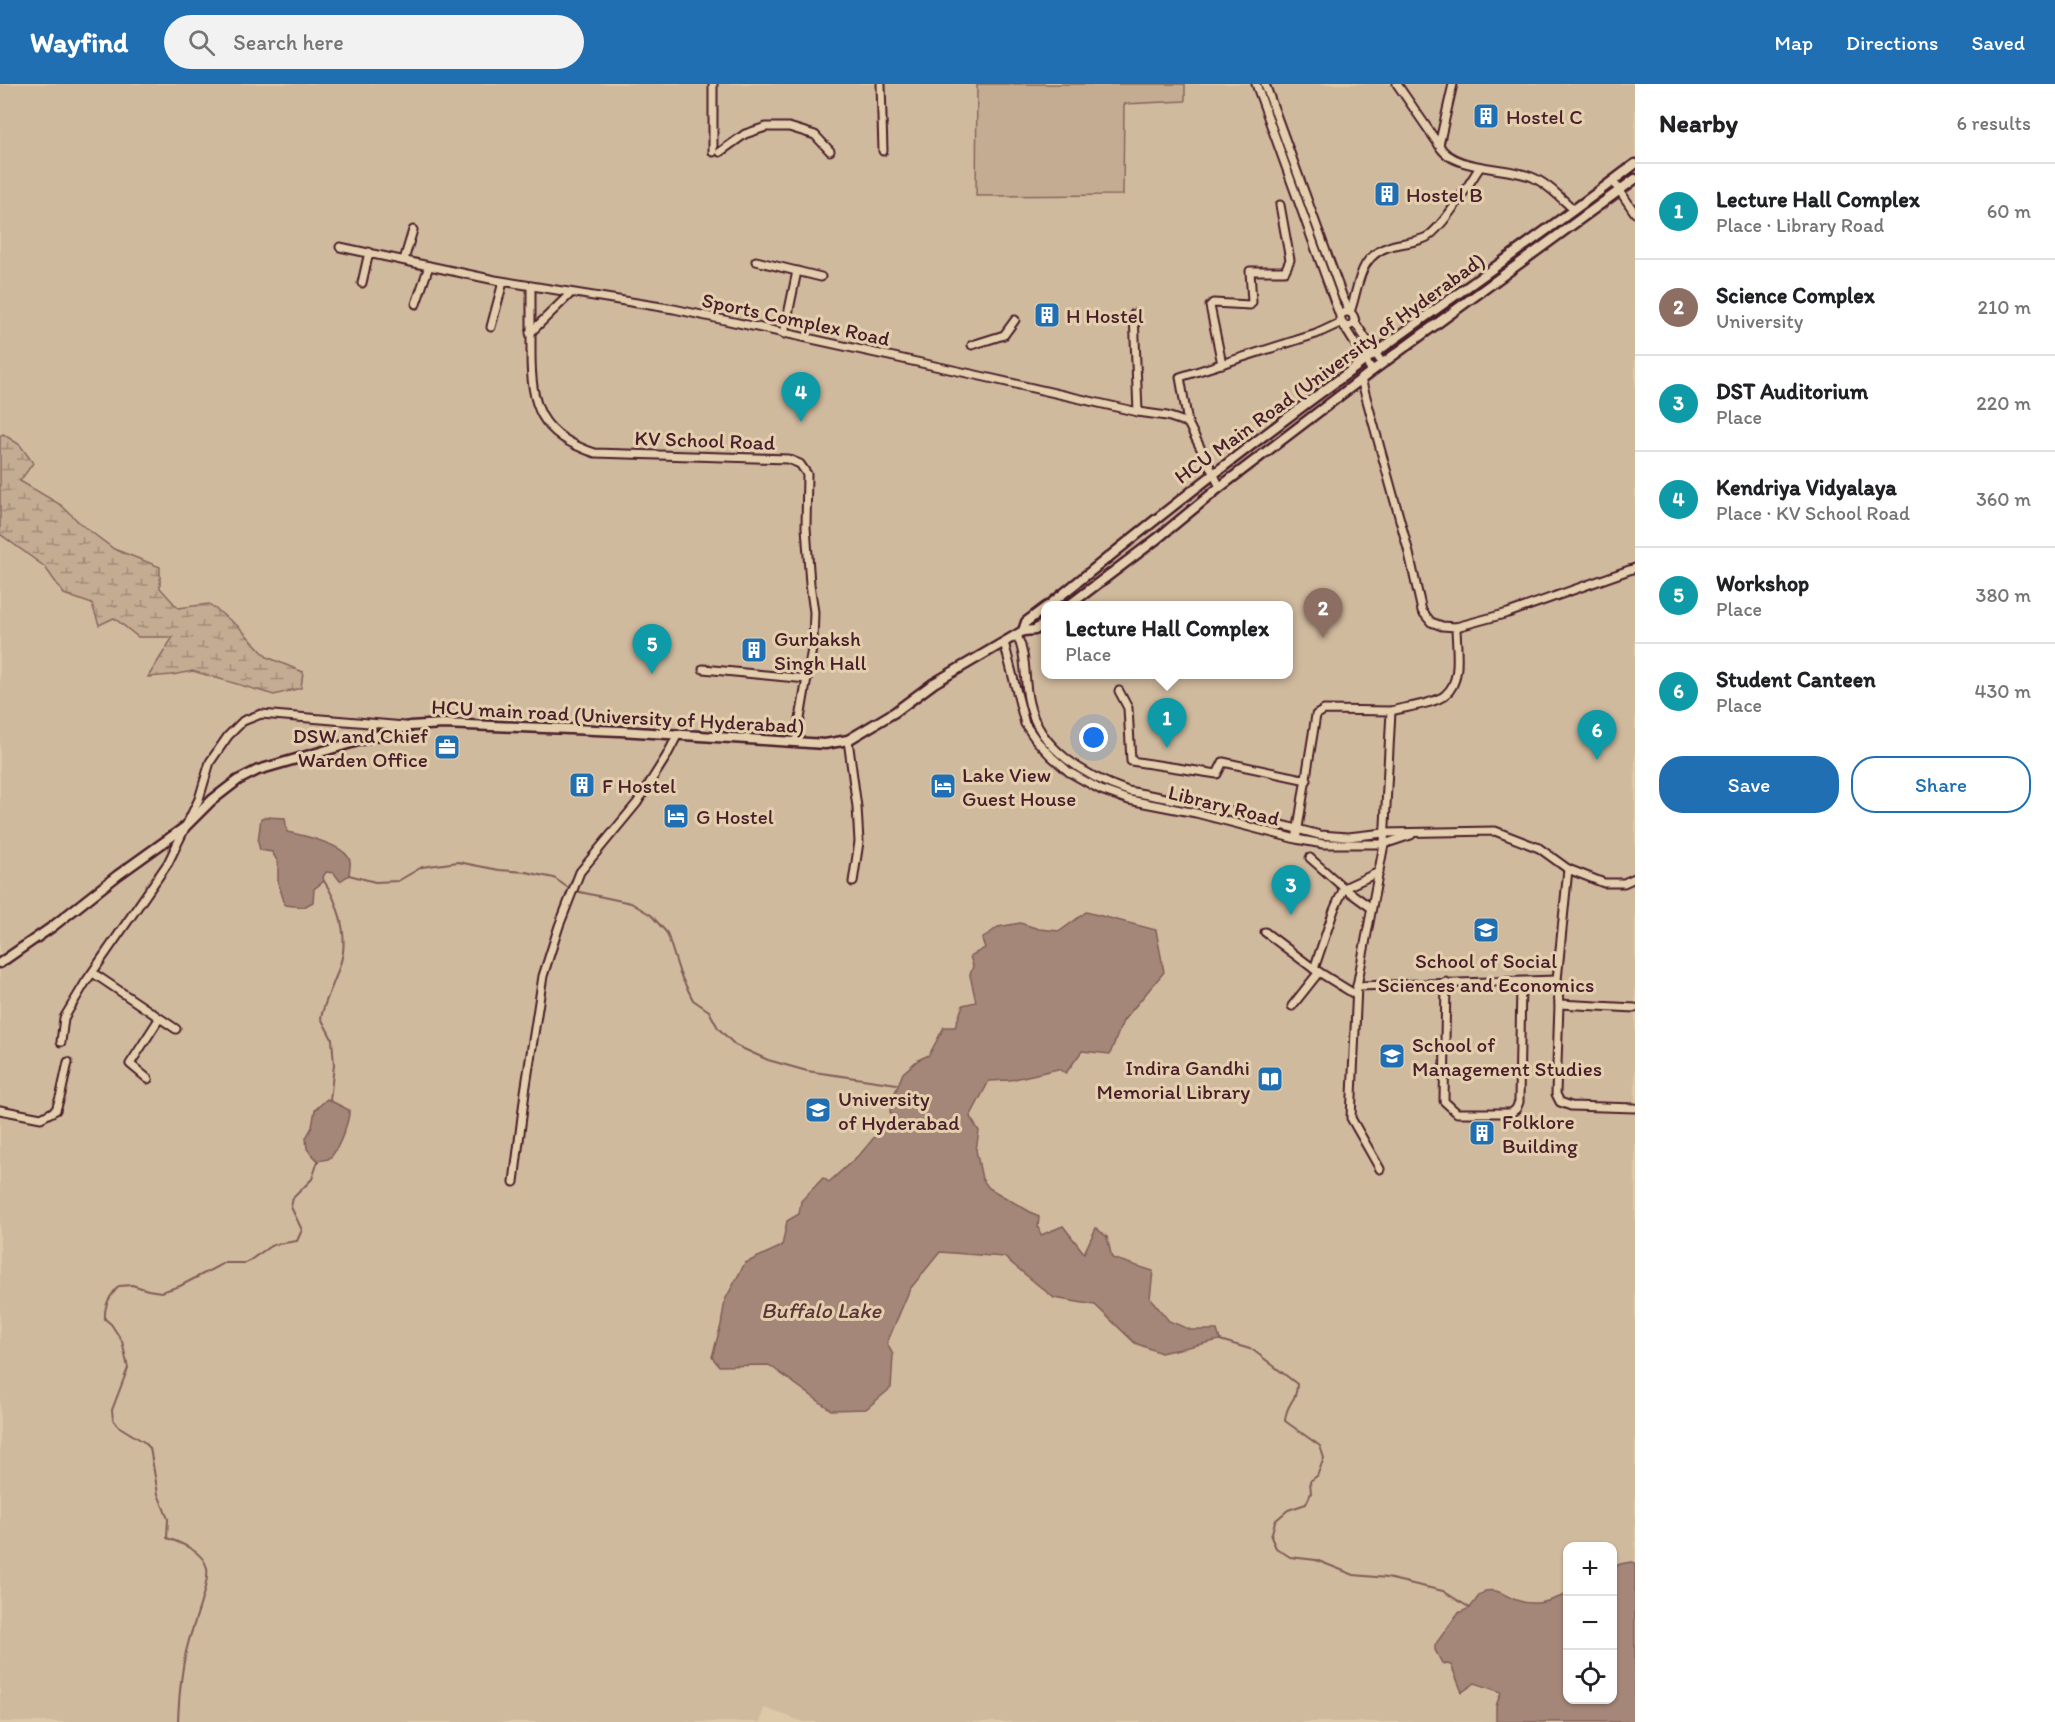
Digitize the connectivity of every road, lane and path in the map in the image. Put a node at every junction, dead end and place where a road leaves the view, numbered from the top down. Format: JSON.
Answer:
{"nodes":[{"id":1,"x":713,"y":84,"type":"edge"},
{"id":2,"x":881,"y":84,"type":"edge"},
{"id":3,"x":1256,"y":84,"type":"edge"},
{"id":4,"x":1396,"y":84,"type":"edge"},
{"id":5,"x":1453,"y":84,"type":"edge"},
{"id":6,"x":1264,"y":89,"type":"edge"},
{"id":7,"x":1439,"y":145,"type":"junction"},
{"id":8,"x":883,"y":151,"type":"dead end"},
{"id":9,"x":830,"y":152,"type":"dead end"},
{"id":10,"x":1635,"y":164,"type":"edge"},
{"id":11,"x":1480,"y":167,"type":"junction"},
{"id":12,"x":1635,"y":179,"type":"edge"},
{"id":13,"x":1613,"y":181,"type":"junction"},
{"id":14,"x":1620,"y":190,"type":"junction"},
{"id":15,"x":1280,"y":206,"type":"dead end"},
{"id":16,"x":1574,"y":210,"type":"junction"},
{"id":17,"x":1635,"y":213,"type":"edge"},
{"id":18,"x":413,"y":230,"type":"dead end"},
{"id":19,"x":340,"y":247,"type":"dead end"},
{"id":20,"x":369,"y":252,"type":"junction"},
{"id":21,"x":404,"y":260,"type":"junction"},
{"id":22,"x":756,"y":261,"type":"dead end"},
{"id":23,"x":429,"y":266,"type":"junction"},
{"id":24,"x":797,"y":271,"type":"junction"},
{"id":25,"x":821,"y":277,"type":"dead end"},
{"id":26,"x":503,"y":282,"type":"junction"},
{"id":27,"x":362,"y":283,"type":"dead end"},
{"id":28,"x":531,"y":287,"type":"junction"},
{"id":29,"x":570,"y":294,"type":"junction"},
{"id":30,"x":416,"y":304,"type":"dead end"},
{"id":31,"x":1134,"y":314,"type":"dead end"},
{"id":32,"x":1352,"y":315,"type":"junction"},
{"id":33,"x":1016,"y":320,"type":"dead end"},
{"id":34,"x":1342,"y":321,"type":"junction"},
{"id":35,"x":491,"y":327,"type":"dead end"},
{"id":36,"x":530,"y":333,"type":"junction"},
{"id":37,"x":784,"y":334,"type":"junction"},
{"id":38,"x":972,"y":345,"type":"dead end"},
{"id":39,"x":1374,"y":354,"type":"junction"},
{"id":40,"x":1365,"y":361,"type":"junction"},
{"id":41,"x":1382,"y":363,"type":"junction"},
{"id":42,"x":1222,"y":364,"type":"junction"},
{"id":43,"x":1372,"y":371,"type":"junction"},
{"id":44,"x":1362,"y":380,"type":"junction"},
{"id":45,"x":1138,"y":412,"type":"junction"},
{"id":46,"x":1188,"y":423,"type":"junction"},
{"id":47,"x":1212,"y":474,"type":"junction"},
{"id":48,"x":1220,"y":487,"type":"junction"},
{"id":49,"x":1635,"y":568,"type":"edge"},
{"id":50,"x":1053,"y":601,"type":"edge"},
{"id":51,"x":1075,"y":601,"type":"edge"},
{"id":52,"x":1041,"y":611,"type":"edge"},
{"id":53,"x":1041,"y":626,"type":"edge"},
{"id":54,"x":1456,"y":627,"type":"junction"},
{"id":55,"x":1020,"y":633,"type":"junction"},
{"id":56,"x":1004,"y":642,"type":"junction"},
{"id":57,"x":703,"y":669,"type":"dead end"},
{"id":58,"x":807,"y":679,"type":"junction"},
{"id":59,"x":1119,"y":691,"type":"dead end"},
{"id":60,"x":1391,"y":711,"type":"junction"},
{"id":61,"x":410,"y":726,"type":"junction"},
{"id":62,"x":678,"y":734,"type":"junction"},
{"id":63,"x":848,"y":740,"type":"junction"},
{"id":64,"x":796,"y":742,"type":"junction"},
{"id":65,"x":1307,"y":780,"type":"junction"},
{"id":66,"x":185,"y":827,"type":"junction"},
{"id":67,"x":1298,"y":830,"type":"junction"},
{"id":68,"x":1384,"y":833,"type":"junction"},
{"id":69,"x":1417,"y":833,"type":"junction"},
{"id":70,"x":1296,"y":839,"type":"junction"},
{"id":71,"x":1384,"y":844,"type":"junction"},
{"id":72,"x":1310,"y":858,"type":"dead end"},
{"id":73,"x":1568,"y":869,"type":"junction"},
{"id":74,"x":1378,"y":872,"type":"junction"},
{"id":75,"x":1635,"y":878,"type":"edge"},
{"id":76,"x":853,"y":882,"type":"dead end"},
{"id":77,"x":1344,"y":888,"type":"junction"},
{"id":78,"x":1370,"y":907,"type":"junction"},
{"id":79,"x":1265,"y":932,"type":"dead end"},
{"id":80,"x":0,"y":963,"type":"edge"},
{"id":81,"x":1317,"y":971,"type":"junction"},
{"id":82,"x":93,"y":973,"type":"junction"},
{"id":83,"x":1557,"y":980,"type":"junction"},
{"id":84,"x":1446,"y":982,"type":"junction"},
{"id":85,"x":1521,"y":982,"type":"junction"},
{"id":86,"x":1357,"y":986,"type":"junction"},
{"id":87,"x":1356,"y":995,"type":"junction"},
{"id":88,"x":1559,"y":1004,"type":"junction"},
{"id":89,"x":1292,"y":1006,"type":"dead end"},
{"id":90,"x":1635,"y":1008,"type":"edge"},
{"id":91,"x":159,"y":1018,"type":"junction"},
{"id":92,"x":176,"y":1029,"type":"dead end"},
{"id":93,"x":61,"y":1042,"type":"dead end"},
{"id":94,"x":68,"y":1062,"type":"dead end"},
{"id":95,"x":148,"y":1079,"type":"dead end"},
{"id":96,"x":1635,"y":1108,"type":"edge"},
{"id":97,"x":0,"y":1110,"type":"edge"},
{"id":98,"x":1380,"y":1169,"type":"dead end"},
{"id":99,"x":514,"y":1182,"type":"dead end"}],
"edges":[{"from":1,"to":9,"type":"street"},
{"from":2,"to":8,"type":"street"},
{"from":3,"to":6,"type":"street"},
{"from":4,"to":7,"type":"street"},
{"from":5,"to":7,"type":"street"},
{"from":6,"to":32,"type":"street"},
{"from":6,"to":34,"type":"street"},
{"from":7,"to":11,"type":"street"},
{"from":10,"to":13,"type":"street","name":"HCU Main Road (University of Hyderabad)"},
{"from":11,"to":16,"type":"street"},
{"from":11,"to":32,"type":"street"},
{"from":12,"to":14,"type":"street","name":"HCU Main Road (University of Hyderabad)"},
{"from":13,"to":14,"type":"street"},
{"from":13,"to":16,"type":"street","name":"HCU Main Road (University of Hyderabad)"},
{"from":14,"to":17,"type":"street"},
{"from":14,"to":41,"type":"street","name":"HCU Main Road (University of Hyderabad)"},
{"from":15,"to":42,"type":"street"},
{"from":16,"to":39,"type":"street","name":"HCU Main Road (University of Hyderabad)"},
{"from":18,"to":21,"type":"street"},
{"from":19,"to":20,"type":"street","name":"Sports Complex Road"},
{"from":20,"to":21,"type":"street","name":"Sports Complex Road"},
{"from":20,"to":27,"type":"street"},
{"from":21,"to":23,"type":"street","name":"Sports Complex Road"},
{"from":22,"to":24,"type":"street"},
{"from":23,"to":26,"type":"street","name":"Sports Complex Road"},
{"from":23,"to":30,"type":"street"},
{"from":24,"to":25,"type":"street"},
{"from":24,"to":37,"type":"street"},
{"from":26,"to":28,"type":"street","name":"Sports Complex Road"},
{"from":26,"to":35,"type":"street"},
{"from":28,"to":29,"type":"street","name":"Sports Complex Road"},
{"from":28,"to":36,"type":"street","name":"KV School Road"},
{"from":29,"to":36,"type":"street"},
{"from":29,"to":37,"type":"street","name":"Sports Complex Road"},
{"from":31,"to":45,"type":"street"},
{"from":32,"to":34,"type":"street"},
{"from":32,"to":34,"type":"street"},
{"from":32,"to":39,"type":"street"},
{"from":33,"to":38,"type":"street"},
{"from":34,"to":40,"type":"street"},
{"from":34,"to":42,"type":"street"},
{"from":36,"to":58,"type":"street","name":"KV School Road"},
{"from":37,"to":45,"type":"street","name":"Sports Complex Road"},
{"from":39,"to":40,"type":"street","name":"HCU Main Road (University of Hyderabad)"},
{"from":39,"to":41,"type":"street"},
{"from":40,"to":43,"type":"street"},
{"from":40,"to":47,"type":"street","name":"HCU Main Road (University of Hyderabad)"},
{"from":41,"to":43,"type":"street","name":"HCU Main Road (University of Hyderabad)"},
{"from":42,"to":46,"type":"street"},
{"from":43,"to":44,"type":"street","name":"HCU Main Road (University of Hyderabad)"},
{"from":44,"to":48,"type":"street","name":"HCU Main Road (University of Hyderabad)"},
{"from":44,"to":54,"type":"street"},
{"from":45,"to":46,"type":"street","name":"Sports Complex Road"},
{"from":46,"to":47,"type":"street"},
{"from":47,"to":48,"type":"street"},
{"from":47,"to":50,"type":"street","name":"HCU Main Road (University of Hyderabad)"},
{"from":48,"to":51,"type":"street","name":"HCU Main Road (University of Hyderabad)"},
{"from":49,"to":54,"type":"street"},
{"from":52,"to":55,"type":"street","name":"HCU Main Road (University of Hyderabad)"},
{"from":53,"to":55,"type":"street"},
{"from":54,"to":60,"type":"street"},
{"from":55,"to":56,"type":"street","name":"HCU main road (University of Hyderabad)"},
{"from":55,"to":67,"type":"street"},
{"from":56,"to":63,"type":"street","name":"HCU main road (University of Hyderabad)"},
{"from":56,"to":70,"type":"street","name":"Library Road"},
{"from":57,"to":58,"type":"street"},
{"from":58,"to":64,"type":"street","name":"KV School Road"},
{"from":59,"to":65,"type":"street"},
{"from":60,"to":65,"type":"street"},
{"from":60,"to":68,"type":"street"},
{"from":61,"to":62,"type":"street","name":"HCU main road (University of Hyderabad)"},
{"from":61,"to":66,"type":"street","name":"HCU main road (University of Hyderabad)"},
{"from":61,"to":66,"type":"street"},
{"from":62,"to":64,"type":"street","name":"HCU main road (University of Hyderabad)"},
{"from":62,"to":99,"type":"street"},
{"from":63,"to":64,"type":"street","name":"HCU main road (University of Hyderabad)"},
{"from":63,"to":76,"type":"street"},
{"from":65,"to":67,"type":"street"},
{"from":66,"to":80,"type":"street","name":"HCU main road (University of Hyderabad)"},
{"from":66,"to":82,"type":"street"},
{"from":67,"to":68,"type":"street"},
{"from":67,"to":70,"type":"street"},
{"from":68,"to":69,"type":"street"},
{"from":68,"to":71,"type":"street"},
{"from":69,"to":71,"type":"street","name":"Library Road"},
{"from":69,"to":73,"type":"street"},
{"from":70,"to":71,"type":"street","name":"Library Road"},
{"from":71,"to":74,"type":"street"},
{"from":72,"to":77,"type":"street"},
{"from":73,"to":75,"type":"street"},
{"from":73,"to":83,"type":"street"},
{"from":74,"to":77,"type":"street"},
{"from":74,"to":78,"type":"street"},
{"from":77,"to":78,"type":"street"},
{"from":77,"to":81,"type":"street"},
{"from":78,"to":86,"type":"street"},
{"from":79,"to":81,"type":"street"},
{"from":81,"to":87,"type":"street"},
{"from":81,"to":89,"type":"street"},
{"from":82,"to":91,"type":"street"},
{"from":82,"to":93,"type":"street"},
{"from":83,"to":85,"type":"street"},
{"from":83,"to":88,"type":"street"},
{"from":84,"to":85,"type":"street"},
{"from":84,"to":85,"type":"street"},
{"from":84,"to":86,"type":"street"},
{"from":86,"to":87,"type":"street"},
{"from":87,"to":98,"type":"street"},
{"from":88,"to":90,"type":"street"},
{"from":88,"to":96,"type":"street"},
{"from":91,"to":92,"type":"street"},
{"from":91,"to":95,"type":"street"},
{"from":94,"to":97,"type":"street"}]}
